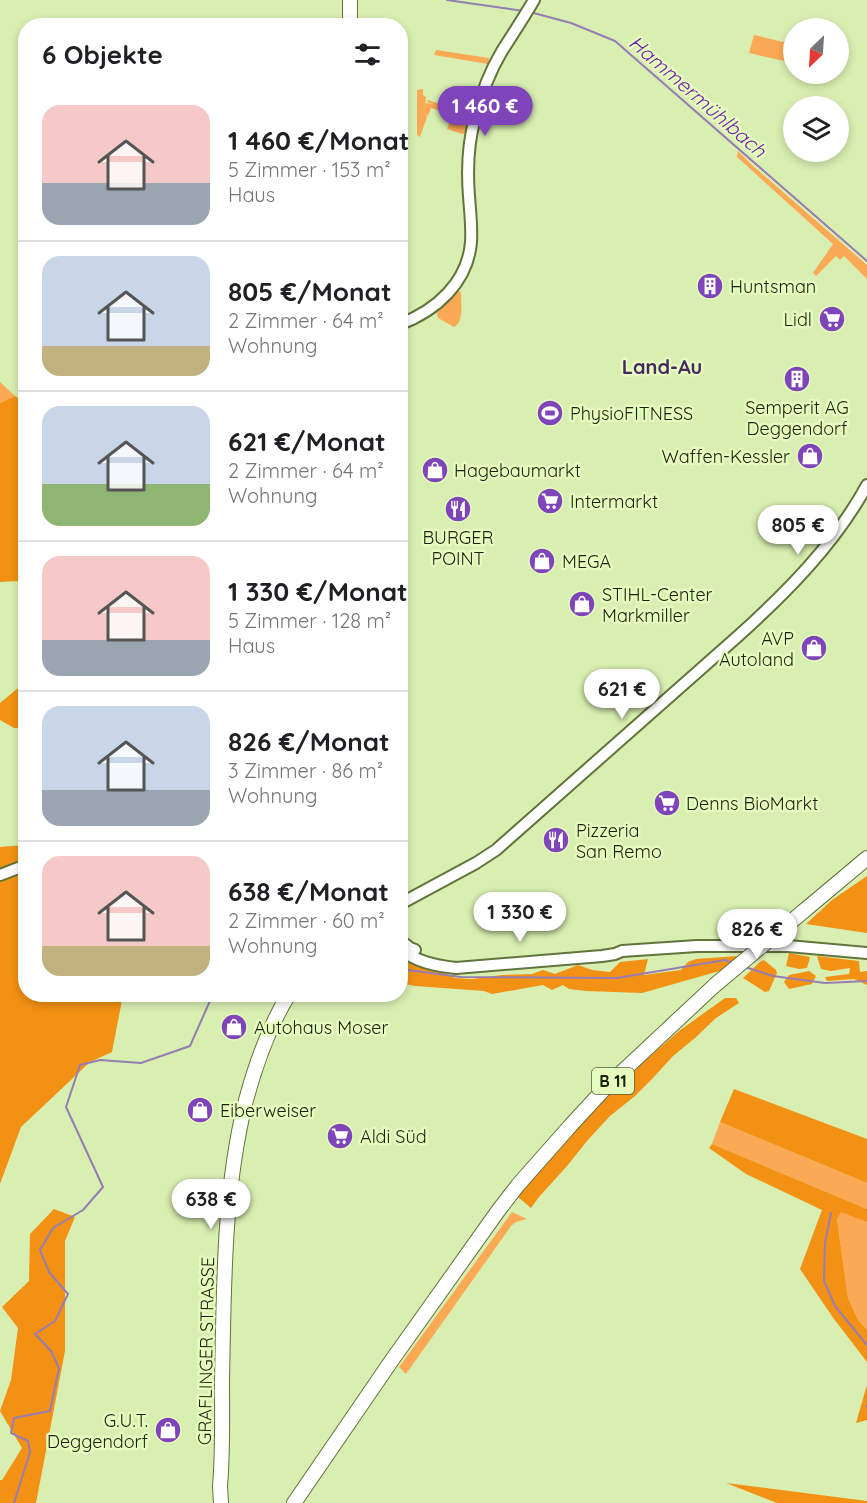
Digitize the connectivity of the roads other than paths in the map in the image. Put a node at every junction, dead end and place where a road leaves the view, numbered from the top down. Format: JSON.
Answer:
{"nodes":[{"id":1,"x":350,"y":0,"type":"edge"},
{"id":2,"x":529,"y":9,"type":"edge"},
{"id":3,"x":350,"y":18,"type":"edge"},
{"id":4,"x":408,"y":320,"type":"edge"},
{"id":5,"x":867,"y":486,"type":"edge"},
{"id":6,"x":867,"y":858,"type":"edge"},
{"id":7,"x":18,"y":868,"type":"edge"},
{"id":8,"x":861,"y":869,"type":"edge"},
{"id":9,"x":0,"y":875,"type":"edge"},
{"id":10,"x":408,"y":900,"type":"edge"},
{"id":11,"x":408,"y":946,"type":"edge"},
{"id":12,"x":622,"y":951,"type":"junction"},
{"id":13,"x":867,"y":953,"type":"edge"},
{"id":14,"x":408,"y":954,"type":"edge"},
{"id":15,"x":285,"y":1002,"type":"edge"},
{"id":16,"x":221,"y":1503,"type":"edge"},
{"id":17,"x":294,"y":1503,"type":"edge"}],
"edges":[{"from":1,"to":3,"type":"main road"},
{"from":2,"to":4,"type":"street"},
{"from":5,"to":10,"type":"street"},
{"from":6,"to":8,"type":"main road","number":"B 11"},
{"from":7,"to":9,"type":"street"},
{"from":8,"to":17,"type":"main road","number":"B 11","bridge":true},
{"from":11,"to":12,"type":"street"},
{"from":12,"to":13,"type":"street"},
{"from":12,"to":14,"type":"street"},
{"from":15,"to":16,"type":"main road","name":"GRAFLINGER STRASSE"}]}
